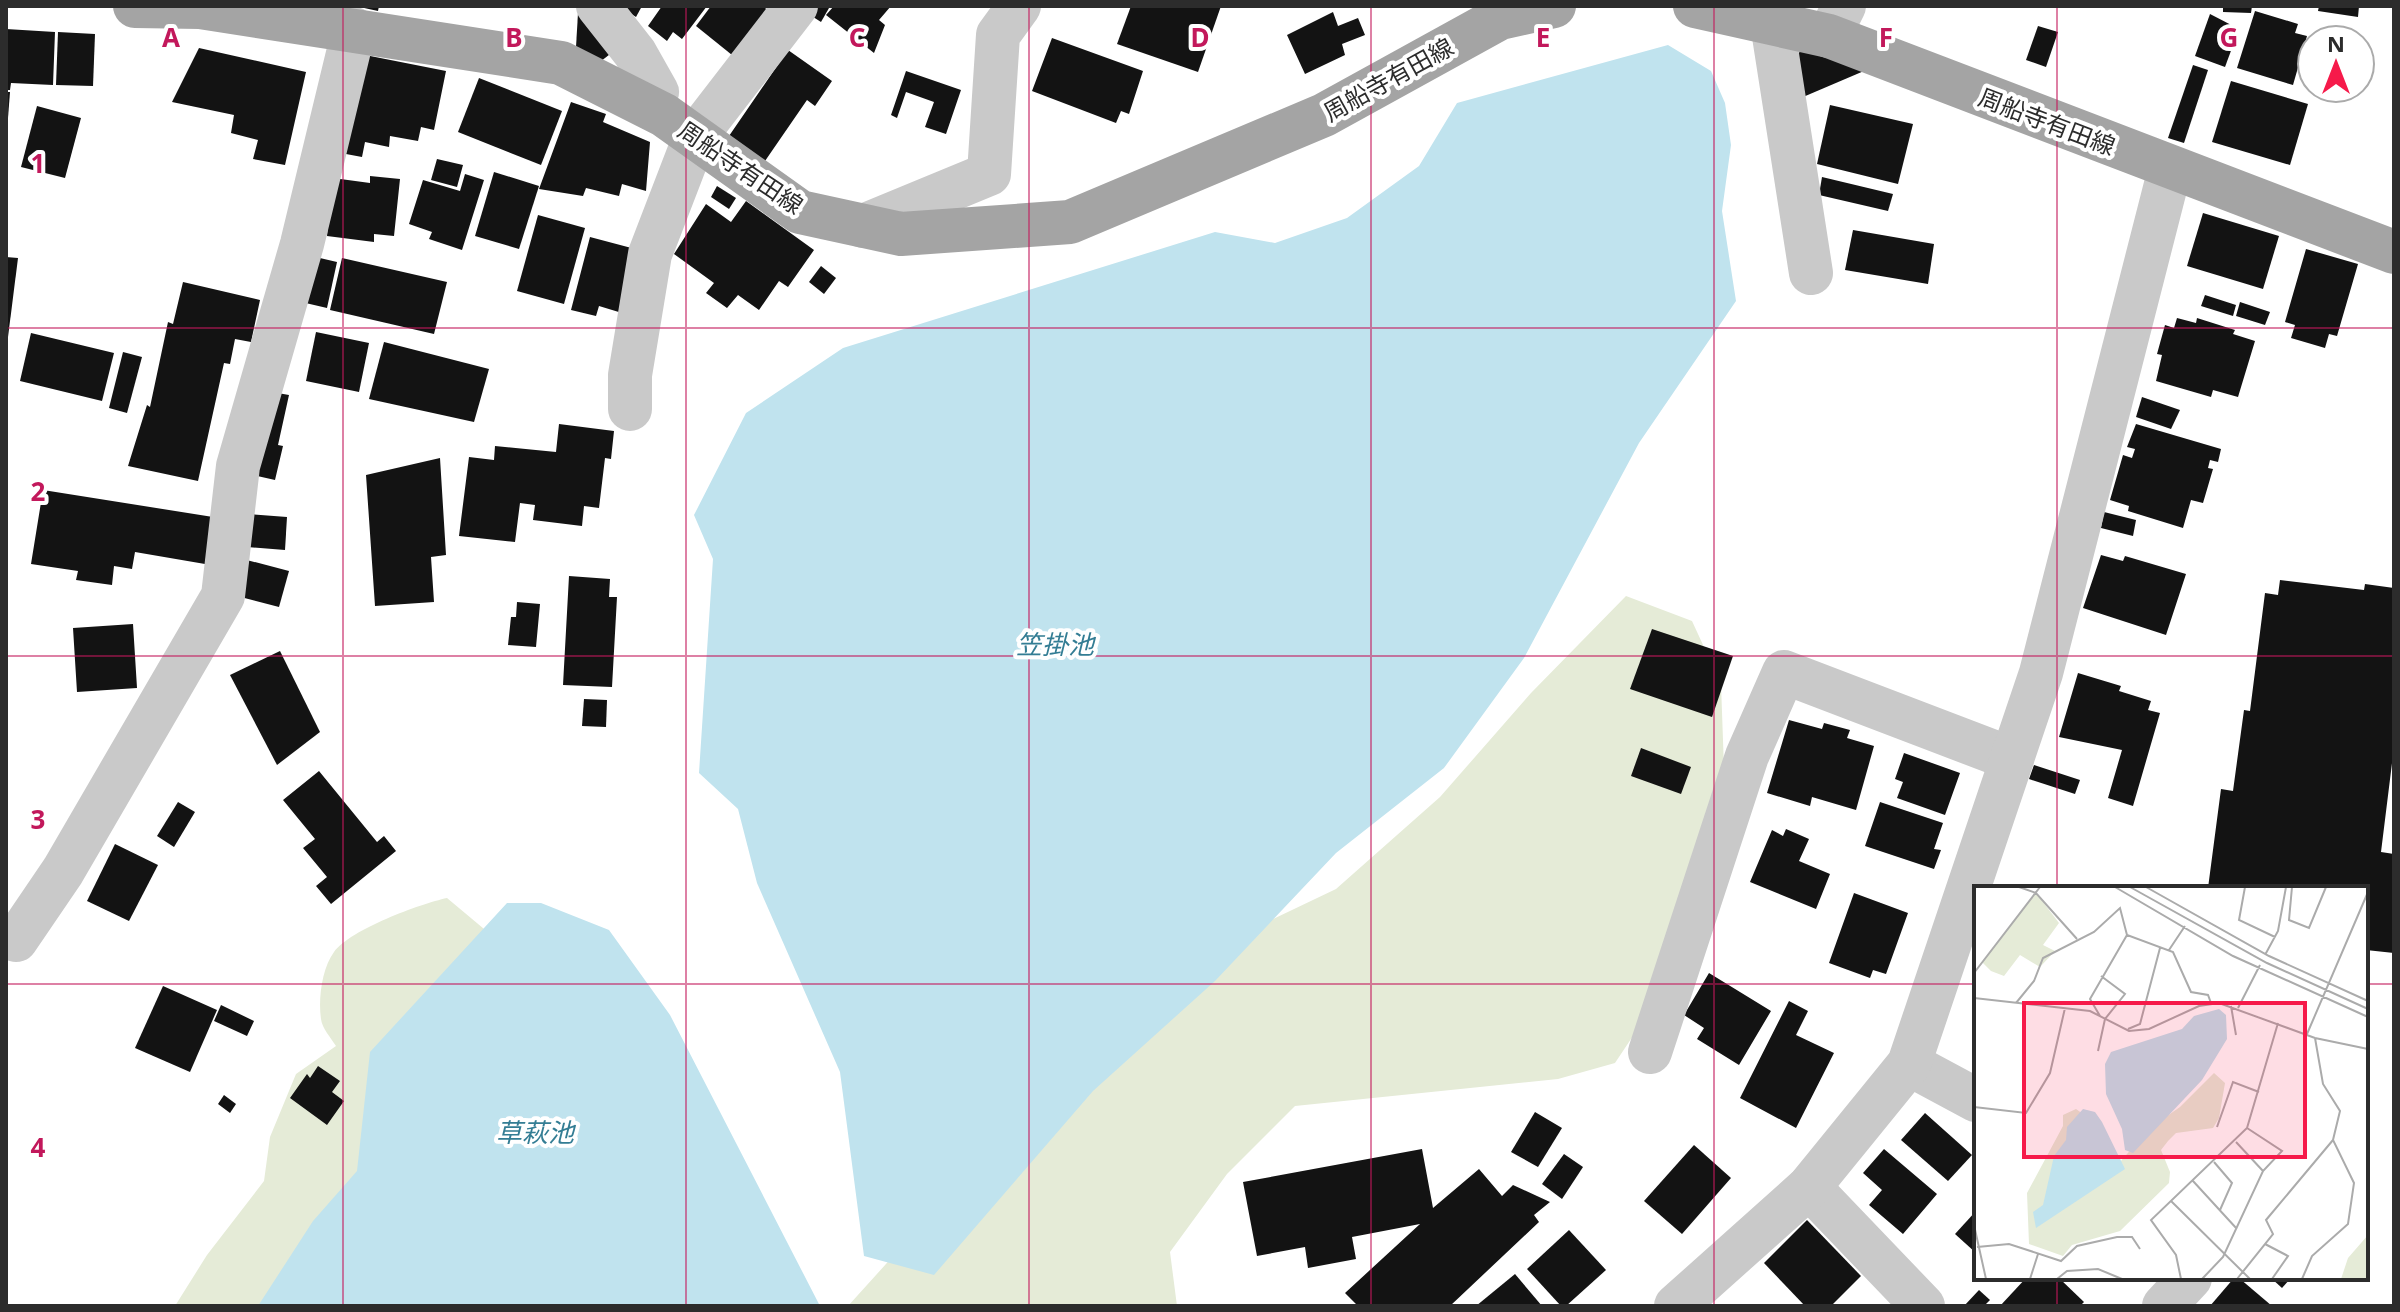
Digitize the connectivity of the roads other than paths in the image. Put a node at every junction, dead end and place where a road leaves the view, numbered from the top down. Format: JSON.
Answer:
{"nodes":[{"id":1,"x":135,"y":6,"type":"edge"},
{"id":2,"x":598,"y":6,"type":"edge"},
{"id":3,"x":796,"y":6,"type":"edge"},
{"id":4,"x":1019,"y":6,"type":"edge"},
{"id":5,"x":1554,"y":6,"type":"edge"},
{"id":6,"x":1695,"y":6,"type":"edge"},
{"id":7,"x":1837,"y":21,"type":"edge"},
{"id":8,"x":1772,"y":23,"type":"junction"},
{"id":9,"x":354,"y":29,"type":"junction"},
{"id":10,"x":651,"y":108,"type":"junction"},
{"id":11,"x":695,"y":137,"type":"junction"},
{"id":12,"x":2170,"y":169,"type":"junction"},
{"id":13,"x":863,"y":226,"type":"junction"},
{"id":14,"x":2394,"y":252,"type":"edge"},
{"id":15,"x":1811,"y":273,"type":"dead end"},
{"id":16,"x":630,"y":409,"type":"dead end"},
{"id":17,"x":2012,"y":759,"type":"junction"},
{"id":18,"x":6,"y":937,"type":"edge"},
{"id":19,"x":1650,"y":1052,"type":"dead end"},
{"id":20,"x":1909,"y":1064,"type":"junction"},
{"id":21,"x":1974,"y":1099,"type":"edge"},
{"id":22,"x":1809,"y":1187,"type":"junction"},
{"id":23,"x":2188,"y":1280,"type":"edge"},
{"id":24,"x":1676,"y":1306,"type":"edge"},
{"id":25,"x":1923,"y":1306,"type":"edge"},
{"id":26,"x":2164,"y":1306,"type":"edge"}],
"edges":[{"from":1,"to":9,"type":"main road","name":"周船寺有田線"},
{"from":2,"to":10,"type":"street"},
{"from":3,"to":11,"type":"street"},
{"from":4,"to":13,"type":"street"},
{"from":5,"to":13,"type":"main road","name":"周船寺有田線"},
{"from":6,"to":8,"type":"main road","name":"周船寺有田線"},
{"from":7,"to":8,"type":"main road","name":"周船寺有田線"},
{"from":7,"to":12,"type":"main road","name":"周船寺有田線"},
{"from":8,"to":15,"type":"street"},
{"from":9,"to":10,"type":"main road","name":"周船寺有田線"},
{"from":9,"to":18,"type":"street"},
{"from":10,"to":11,"type":"main road","name":"周船寺有田線"},
{"from":11,"to":13,"type":"main road","name":"周船寺有田線"},
{"from":11,"to":16,"type":"street"},
{"from":12,"to":14,"type":"main road","name":"周船寺有田線"},
{"from":12,"to":17,"type":"street"},
{"from":17,"to":19,"type":"street"},
{"from":17,"to":20,"type":"street"},
{"from":20,"to":21,"type":"street"},
{"from":20,"to":22,"type":"street"},
{"from":22,"to":24,"type":"street"},
{"from":22,"to":25,"type":"street"},
{"from":23,"to":26,"type":"street"}]}
